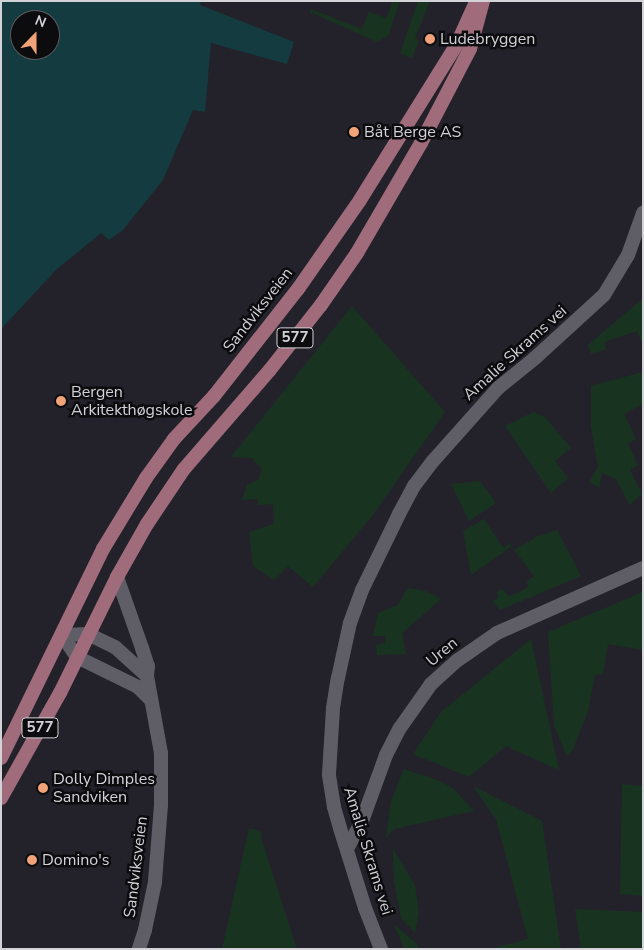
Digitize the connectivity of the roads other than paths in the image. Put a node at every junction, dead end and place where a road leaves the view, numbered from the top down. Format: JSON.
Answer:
{"nodes":[{"id":1,"x":476,"y":1,"type":"edge"},
{"id":2,"x":483,"y":1,"type":"edge"},
{"id":3,"x":643,"y":213,"type":"edge"},
{"id":4,"x":639,"y":238,"type":"edge"},
{"id":5,"x":643,"y":568,"type":"edge"},
{"id":6,"x":117,"y":577,"type":"junction"},
{"id":7,"x":88,"y":634,"type":"junction"},
{"id":8,"x":62,"y":635,"type":"junction"},
{"id":9,"x":77,"y":657,"type":"junction"},
{"id":10,"x":147,"y":676,"type":"junction"},
{"id":11,"x":151,"y":700,"type":"junction"},
{"id":12,"x":1,"y":758,"type":"edge"},
{"id":13,"x":1,"y":798,"type":"edge"},
{"id":14,"x":347,"y":849,"type":"junction"},
{"id":15,"x":138,"y":949,"type":"edge"},
{"id":16,"x":381,"y":949,"type":"edge"}],
"edges":[{"from":1,"to":8,"type":"main road","name":"Sandviksveien","number":"577"},
{"from":2,"to":6,"type":"main road","number":"577"},
{"from":3,"to":4,"type":"street","name":"Amalie Skrams vei"},
{"from":4,"to":14,"type":"street","name":"Amalie Skrams vei"},
{"from":5,"to":14,"type":"street","name":"Uren"},
{"from":6,"to":7,"type":"main road","number":"577"},
{"from":6,"to":10,"type":"street","name":"Sandviksveien"},
{"from":7,"to":8,"type":"street"},
{"from":7,"to":9,"type":"main road","number":"577"},
{"from":7,"to":10,"type":"street"},
{"from":8,"to":9,"type":"street"},
{"from":8,"to":12,"type":"main road","number":"577"},
{"from":9,"to":11,"type":"street"},
{"from":9,"to":13,"type":"main road","number":"577"},
{"from":10,"to":11,"type":"street","name":"Sandviksveien"},
{"from":11,"to":15,"type":"street","name":"Sandviksveien"},
{"from":14,"to":16,"type":"street","name":"Amalie Skrams vei"}]}
